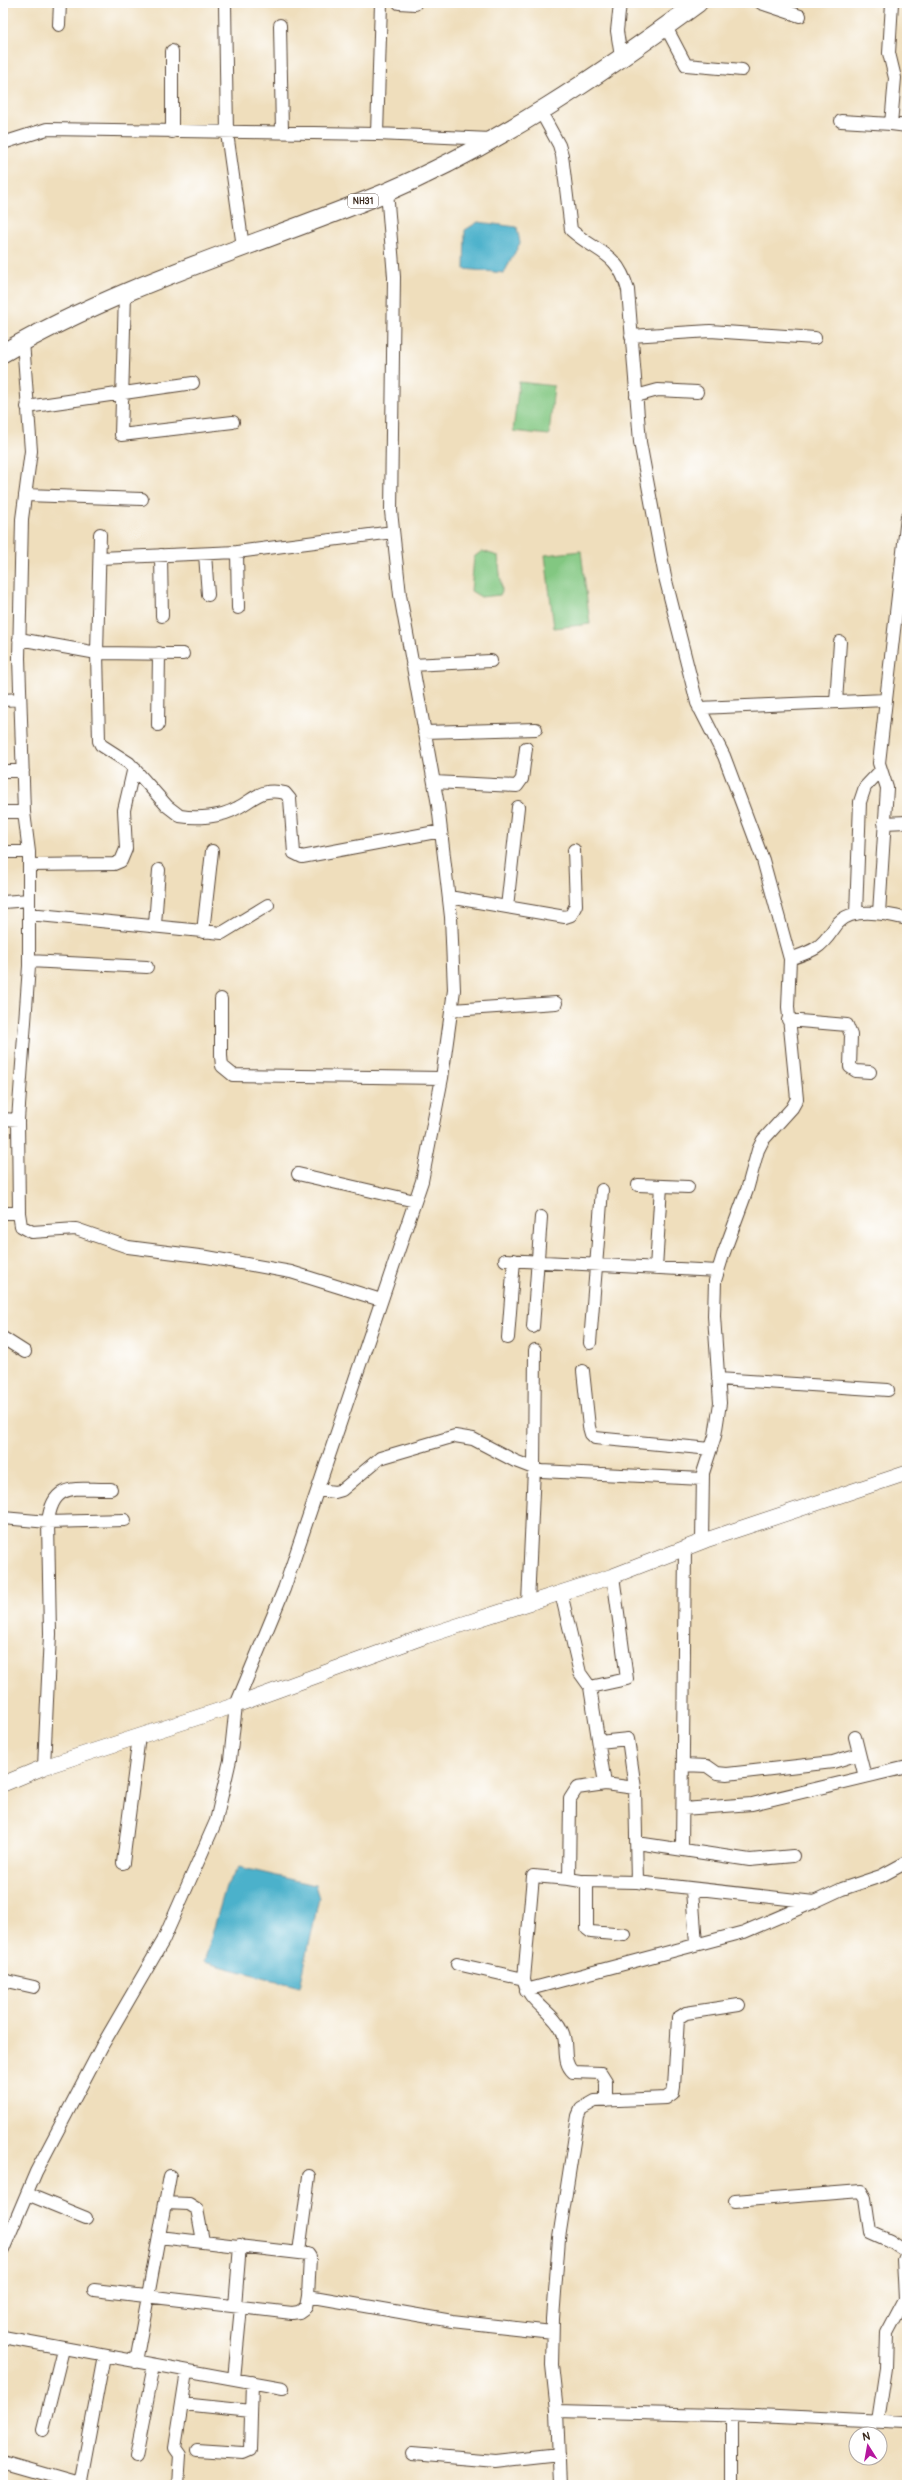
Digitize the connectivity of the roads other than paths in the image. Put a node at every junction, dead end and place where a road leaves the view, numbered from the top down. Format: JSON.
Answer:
{"nodes":[{"id":1,"x":60,"y":3,"type":"edge"},
{"id":2,"x":225,"y":3,"type":"edge"},
{"id":3,"x":381,"y":3,"type":"edge"},
{"id":4,"x":399,"y":3,"type":"edge"},
{"id":5,"x":620,"y":3,"type":"edge"},
{"id":6,"x":698,"y":3,"type":"edge"},
{"id":7,"x":761,"y":3,"type":"edge"},
{"id":8,"x":892,"y":3,"type":"edge"},
{"id":9,"x":415,"y":4,"type":"edge"},
{"id":10,"x":800,"y":16,"type":"dead end"},
{"id":11,"x":59,"y":25,"type":"dead end"},
{"id":12,"x":280,"y":25,"type":"dead end"},
{"id":13,"x":666,"y":27,"type":"junction"},
{"id":14,"x":172,"y":51,"type":"dead end"},
{"id":15,"x":621,"y":57,"type":"junction"},
{"id":16,"x":742,"y":70,"type":"dead end"},
{"id":17,"x":901,"y":78,"type":"edge"},
{"id":18,"x":541,"y":112,"type":"junction"},
{"id":19,"x":841,"y":121,"type":"dead end"},
{"id":20,"x":891,"y":124,"type":"junction"},
{"id":21,"x":907,"y":126,"type":"edge"},
{"id":22,"x":172,"y":132,"type":"junction"},
{"id":23,"x":282,"y":132,"type":"junction"},
{"id":24,"x":227,"y":133,"type":"junction"},
{"id":25,"x":377,"y":134,"type":"junction"},
{"id":26,"x":494,"y":139,"type":"junction"},
{"id":27,"x":3,"y":143,"type":"edge"},
{"id":28,"x":387,"y":191,"type":"junction"},
{"id":29,"x":243,"y":247,"type":"junction"},
{"id":30,"x":125,"y":294,"type":"junction"},
{"id":31,"x":631,"y":336,"type":"junction"},
{"id":32,"x":815,"y":338,"type":"dead end"},
{"id":33,"x":23,"y":341,"type":"junction"},
{"id":34,"x":3,"y":353,"type":"edge"},
{"id":35,"x":193,"y":383,"type":"dead end"},
{"id":36,"x":121,"y":392,"type":"junction"},
{"id":37,"x":698,"y":392,"type":"dead end"},
{"id":38,"x":636,"y":396,"type":"junction"},
{"id":39,"x":26,"y":407,"type":"junction"},
{"id":40,"x":233,"y":422,"type":"dead end"},
{"id":41,"x":25,"y":495,"type":"junction"},
{"id":42,"x":142,"y":499,"type":"dead end"},
{"id":43,"x":907,"y":517,"type":"edge"},
{"id":44,"x":393,"y":532,"type":"junction"},
{"id":45,"x":100,"y":534,"type":"dead end"},
{"id":46,"x":237,"y":552,"type":"junction"},
{"id":47,"x":205,"y":554,"type":"junction"},
{"id":48,"x":161,"y":555,"type":"junction"},
{"id":49,"x":100,"y":558,"type":"junction"},
{"id":50,"x":904,"y":565,"type":"edge"},
{"id":51,"x":208,"y":595,"type":"dead end"},
{"id":52,"x":238,"y":608,"type":"dead end"},
{"id":53,"x":162,"y":616,"type":"dead end"},
{"id":54,"x":19,"y":639,"type":"junction"},
{"id":55,"x":840,"y":642,"type":"dead end"},
{"id":56,"x":97,"y":653,"type":"junction"},
{"id":57,"x":159,"y":653,"type":"junction"},
{"id":58,"x":183,"y":654,"type":"dead end"},
{"id":59,"x":490,"y":661,"type":"dead end"},
{"id":60,"x":412,"y":665,"type":"junction"},
{"id":61,"x":20,"y":699,"type":"junction"},
{"id":62,"x":3,"y":700,"type":"edge"},
{"id":63,"x":886,"y":700,"type":"junction"},
{"id":64,"x":836,"y":702,"type":"junction"},
{"id":65,"x":699,"y":708,"type":"junction"},
{"id":66,"x":158,"y":726,"type":"dead end"},
{"id":67,"x":536,"y":729,"type":"dead end"},
{"id":68,"x":424,"y":732,"type":"junction"},
{"id":69,"x":526,"y":748,"type":"dead end"},
{"id":70,"x":134,"y":767,"type":"junction"},
{"id":71,"x":881,"y":770,"type":"junction"},
{"id":72,"x":23,"y":771,"type":"junction"},
{"id":73,"x":3,"y":772,"type":"edge"},
{"id":74,"x":434,"y":782,"type":"junction"},
{"id":75,"x":518,"y":807,"type":"dead end"},
{"id":76,"x":3,"y":812,"type":"edge"},
{"id":77,"x":24,"y":812,"type":"junction"},
{"id":78,"x":907,"y":822,"type":"edge"},
{"id":79,"x":884,"y":823,"type":"junction"},
{"id":80,"x":441,"y":831,"type":"junction"},
{"id":81,"x":574,"y":850,"type":"dead end"},
{"id":82,"x":212,"y":851,"type":"dead end"},
{"id":83,"x":3,"y":852,"type":"edge"},
{"id":84,"x":29,"y":852,"type":"junction"},
{"id":85,"x":29,"y":865,"type":"junction"},
{"id":86,"x":159,"y":870,"type":"dead end"},
{"id":87,"x":449,"y":897,"type":"junction"},
{"id":88,"x":29,"y":900,"type":"junction"},
{"id":89,"x":3,"y":902,"type":"edge"},
{"id":90,"x":268,"y":905,"type":"dead end"},
{"id":91,"x":507,"y":907,"type":"junction"},
{"id":92,"x":879,"y":913,"type":"junction"},
{"id":93,"x":29,"y":914,"type":"junction"},
{"id":94,"x":856,"y":914,"type":"junction"},
{"id":95,"x":907,"y":919,"type":"edge"},
{"id":96,"x":155,"y":925,"type":"junction"},
{"id":97,"x":202,"y":932,"type":"junction"},
{"id":98,"x":790,"y":959,"type":"junction"},
{"id":99,"x":29,"y":961,"type":"junction"},
{"id":100,"x":147,"y":967,"type":"dead end"},
{"id":101,"x":221,"y":1000,"type":"dead end"},
{"id":102,"x":556,"y":1003,"type":"dead end"},
{"id":103,"x":452,"y":1010,"type":"junction"},
{"id":104,"x":788,"y":1020,"type":"junction"},
{"id":105,"x":870,"y":1072,"type":"dead end"},
{"id":106,"x":442,"y":1078,"type":"junction"},
{"id":107,"x":3,"y":1119,"type":"edge"},
{"id":108,"x":18,"y":1120,"type":"junction"},
{"id":109,"x":298,"y":1174,"type":"dead end"},
{"id":110,"x":638,"y":1185,"type":"dead end"},
{"id":111,"x":661,"y":1186,"type":"junction"},
{"id":112,"x":688,"y":1187,"type":"dead end"},
{"id":113,"x":602,"y":1190,"type":"dead end"},
{"id":114,"x":415,"y":1201,"type":"junction"},
{"id":115,"x":3,"y":1213,"type":"edge"},
{"id":116,"x":19,"y":1213,"type":"junction"},
{"id":117,"x":541,"y":1217,"type":"dead end"},
{"id":118,"x":538,"y":1262,"type":"junction"},
{"id":119,"x":596,"y":1265,"type":"junction"},
{"id":120,"x":656,"y":1268,"type":"junction"},
{"id":121,"x":718,"y":1271,"type":"junction"},
{"id":122,"x":381,"y":1300,"type":"junction"},
{"id":123,"x":533,"y":1327,"type":"dead end"},
{"id":124,"x":3,"y":1338,"type":"edge"},
{"id":125,"x":508,"y":1338,"type":"dead end"},
{"id":126,"x":590,"y":1343,"type":"dead end"},
{"id":127,"x":535,"y":1350,"type":"dead end"},
{"id":128,"x":25,"y":1352,"type":"dead end"},
{"id":129,"x":583,"y":1371,"type":"dead end"},
{"id":130,"x":718,"y":1379,"type":"junction"},
{"id":131,"x":888,"y":1390,"type":"dead end"},
{"id":132,"x":711,"y":1449,"type":"junction"},
{"id":133,"x":534,"y":1469,"type":"junction"},
{"id":134,"x":907,"y":1473,"type":"edge"},
{"id":135,"x":702,"y":1479,"type":"junction"},
{"id":136,"x":111,"y":1489,"type":"dead end"},
{"id":137,"x":318,"y":1490,"type":"junction"},
{"id":138,"x":3,"y":1518,"type":"edge"},
{"id":139,"x":125,"y":1520,"type":"dead end"},
{"id":140,"x":48,"y":1522,"type":"junction"},
{"id":141,"x":702,"y":1541,"type":"junction"},
{"id":142,"x":685,"y":1548,"type":"junction"},
{"id":143,"x":613,"y":1576,"type":"junction"},
{"id":144,"x":561,"y":1593,"type":"junction"},
{"id":145,"x":528,"y":1603,"type":"junction"},
{"id":146,"x":590,"y":1687,"type":"junction"},
{"id":147,"x":236,"y":1705,"type":"junction"},
{"id":148,"x":139,"y":1736,"type":"junction"},
{"id":149,"x":855,"y":1737,"type":"dead end"},
{"id":150,"x":599,"y":1742,"type":"junction"},
{"id":151,"x":859,"y":1754,"type":"junction"},
{"id":152,"x":683,"y":1764,"type":"junction"},
{"id":153,"x":44,"y":1767,"type":"junction"},
{"id":154,"x":907,"y":1767,"type":"edge"},
{"id":155,"x":865,"y":1778,"type":"junction"},
{"id":156,"x":3,"y":1784,"type":"edge"},
{"id":157,"x":605,"y":1784,"type":"junction"},
{"id":158,"x":635,"y":1788,"type":"junction"},
{"id":159,"x":683,"y":1809,"type":"junction"},
{"id":160,"x":637,"y":1843,"type":"junction"},
{"id":161,"x":682,"y":1848,"type":"junction"},
{"id":162,"x":793,"y":1856,"type":"dead end"},
{"id":163,"x":907,"y":1862,"type":"edge"},
{"id":164,"x":123,"y":1863,"type":"dead end"},
{"id":165,"x":569,"y":1879,"type":"junction"},
{"id":166,"x":585,"y":1881,"type":"junction"},
{"id":167,"x":637,"y":1882,"type":"junction"},
{"id":168,"x":692,"y":1890,"type":"junction"},
{"id":169,"x":814,"y":1902,"type":"junction"},
{"id":170,"x":625,"y":1936,"type":"dead end"},
{"id":171,"x":696,"y":1944,"type":"junction"},
{"id":172,"x":457,"y":1964,"type":"dead end"},
{"id":173,"x":3,"y":1980,"type":"edge"},
{"id":174,"x":525,"y":1984,"type":"junction"},
{"id":175,"x":34,"y":1987,"type":"dead end"},
{"id":176,"x":740,"y":2005,"type":"dead end"},
{"id":177,"x":606,"y":2101,"type":"junction"},
{"id":178,"x":170,"y":2176,"type":"dead end"},
{"id":179,"x":309,"y":2176,"type":"dead end"},
{"id":180,"x":27,"y":2194,"type":"junction"},
{"id":181,"x":735,"y":2201,"type":"dead end"},
{"id":182,"x":165,"y":2203,"type":"junction"},
{"id":183,"x":86,"y":2218,"type":"dead end"},
{"id":184,"x":158,"y":2237,"type":"junction"},
{"id":185,"x":203,"y":2241,"type":"junction"},
{"id":186,"x":240,"y":2245,"type":"junction"},
{"id":187,"x":3,"y":2250,"type":"edge"},
{"id":188,"x":906,"y":2251,"type":"edge"},
{"id":189,"x":299,"y":2252,"type":"junction"},
{"id":190,"x":94,"y":2290,"type":"dead end"},
{"id":191,"x":148,"y":2296,"type":"junction"},
{"id":192,"x":308,"y":2296,"type":"junction"},
{"id":193,"x":238,"y":2306,"type":"junction"},
{"id":194,"x":552,"y":2332,"type":"junction"},
{"id":195,"x":3,"y":2337,"type":"edge"},
{"id":196,"x":63,"y":2349,"type":"junction"},
{"id":197,"x":104,"y":2356,"type":"junction"},
{"id":198,"x":136,"y":2362,"type":"junction"},
{"id":199,"x":154,"y":2365,"type":"junction"},
{"id":200,"x":187,"y":2371,"type":"junction"},
{"id":201,"x":234,"y":2379,"type":"junction"},
{"id":202,"x":252,"y":2382,"type":"junction"},
{"id":203,"x":283,"y":2388,"type":"dead end"},
{"id":204,"x":182,"y":2404,"type":"junction"},
{"id":205,"x":251,"y":2411,"type":"junction"},
{"id":206,"x":557,"y":2411,"type":"junction"},
{"id":207,"x":732,"y":2415,"type":"junction"},
{"id":208,"x":878,"y":2421,"type":"junction"},
{"id":209,"x":907,"y":2423,"type":"edge"},
{"id":210,"x":43,"y":2430,"type":"dead end"},
{"id":211,"x":197,"y":2450,"type":"dead end"},
{"id":212,"x":412,"y":2454,"type":"dead end"},
{"id":213,"x":559,"y":2454,"type":"junction"},
{"id":214,"x":136,"y":2457,"type":"dead end"},
{"id":215,"x":3,"y":2462,"type":"edge"},
{"id":216,"x":80,"y":2484,"type":"edge"},
{"id":217,"x":178,"y":2485,"type":"edge"},
{"id":218,"x":560,"y":2485,"type":"edge"},
{"id":219,"x":732,"y":2485,"type":"edge"}],
"edges":[{"from":1,"to":11,"type":"street"},
{"from":2,"to":24,"type":"street"},
{"from":3,"to":25,"type":"street"},
{"from":4,"to":9,"type":"street"},
{"from":5,"to":15,"type":"street"},
{"from":6,"to":13,"type":"highway","number":"NH31"},
{"from":7,"to":10,"type":"street"},
{"from":8,"to":17,"type":"street"},
{"from":12,"to":23,"type":"street"},
{"from":13,"to":15,"type":"highway","number":"NH31"},
{"from":13,"to":16,"type":"street"},
{"from":14,"to":22,"type":"street"},
{"from":15,"to":18,"type":"highway","number":"NH31"},
{"from":17,"to":20,"type":"street"},
{"from":18,"to":26,"type":"highway","number":"NH31"},
{"from":18,"to":31,"type":"street"},
{"from":19,"to":20,"type":"street"},
{"from":20,"to":21,"type":"street"},
{"from":22,"to":24,"type":"street"},
{"from":22,"to":27,"type":"street"},
{"from":23,"to":24,"type":"street"},
{"from":23,"to":25,"type":"street"},
{"from":24,"to":29,"type":"street"},
{"from":25,"to":26,"type":"street"},
{"from":26,"to":28,"type":"highway","number":"NH31"},
{"from":28,"to":29,"type":"highway","number":"NH31"},
{"from":28,"to":44,"type":"street"},
{"from":29,"to":30,"type":"highway","number":"NH31"},
{"from":30,"to":33,"type":"highway","number":"NH31"},
{"from":30,"to":36,"type":"street"},
{"from":31,"to":32,"type":"street"},
{"from":31,"to":38,"type":"street"},
{"from":33,"to":34,"type":"highway","number":"NH31"},
{"from":33,"to":39,"type":"street"},
{"from":35,"to":36,"type":"street"},
{"from":36,"to":39,"type":"street"},
{"from":36,"to":40,"type":"street"},
{"from":37,"to":38,"type":"street"},
{"from":38,"to":65,"type":"street"},
{"from":39,"to":41,"type":"street"},
{"from":41,"to":42,"type":"street"},
{"from":41,"to":54,"type":"street"},
{"from":43,"to":50,"type":"street"},
{"from":44,"to":46,"type":"street"},
{"from":44,"to":60,"type":"street"},
{"from":45,"to":49,"type":"street"},
{"from":46,"to":47,"type":"street"},
{"from":46,"to":52,"type":"street"},
{"from":47,"to":48,"type":"street"},
{"from":47,"to":51,"type":"street"},
{"from":48,"to":49,"type":"street"},
{"from":48,"to":53,"type":"street"},
{"from":49,"to":56,"type":"street"},
{"from":50,"to":63,"type":"street"},
{"from":54,"to":56,"type":"street"},
{"from":54,"to":61,"type":"street"},
{"from":55,"to":64,"type":"street"},
{"from":56,"to":57,"type":"street"},
{"from":56,"to":70,"type":"street"},
{"from":57,"to":58,"type":"street"},
{"from":57,"to":66,"type":"street"},
{"from":59,"to":60,"type":"street"},
{"from":60,"to":68,"type":"street"},
{"from":61,"to":62,"type":"street"},
{"from":61,"to":72,"type":"street"},
{"from":63,"to":64,"type":"street"},
{"from":63,"to":71,"type":"street"},
{"from":64,"to":65,"type":"street"},
{"from":65,"to":98,"type":"street"},
{"from":67,"to":68,"type":"street"},
{"from":68,"to":74,"type":"street"},
{"from":69,"to":74,"type":"street"},
{"from":70,"to":80,"type":"street"},
{"from":70,"to":85,"type":"street"},
{"from":71,"to":79,"type":"street"},
{"from":71,"to":94,"type":"street"},
{"from":72,"to":73,"type":"street"},
{"from":72,"to":77,"type":"street"},
{"from":74,"to":80,"type":"street"},
{"from":75,"to":91,"type":"street"},
{"from":76,"to":77,"type":"street"},
{"from":77,"to":84,"type":"street"},
{"from":78,"to":79,"type":"street"},
{"from":79,"to":92,"type":"street"},
{"from":80,"to":87,"type":"street"},
{"from":81,"to":91,"type":"street"},
{"from":82,"to":97,"type":"street"},
{"from":83,"to":84,"type":"street"},
{"from":84,"to":85,"type":"street"},
{"from":85,"to":88,"type":"street"},
{"from":86,"to":96,"type":"street"},
{"from":87,"to":91,"type":"street"},
{"from":87,"to":103,"type":"street"},
{"from":88,"to":89,"type":"street"},
{"from":88,"to":93,"type":"street"},
{"from":90,"to":97,"type":"street"},
{"from":92,"to":94,"type":"street"},
{"from":92,"to":95,"type":"street"},
{"from":93,"to":96,"type":"street"},
{"from":93,"to":99,"type":"street"},
{"from":94,"to":98,"type":"street"},
{"from":96,"to":97,"type":"street"},
{"from":98,"to":104,"type":"street"},
{"from":99,"to":100,"type":"street"},
{"from":99,"to":108,"type":"street"},
{"from":101,"to":106,"type":"street"},
{"from":102,"to":103,"type":"street"},
{"from":103,"to":106,"type":"street"},
{"from":104,"to":105,"type":"street"},
{"from":104,"to":121,"type":"street"},
{"from":106,"to":114,"type":"street"},
{"from":107,"to":108,"type":"street"},
{"from":108,"to":116,"type":"street"},
{"from":109,"to":114,"type":"street"},
{"from":110,"to":111,"type":"street"},
{"from":111,"to":112,"type":"street"},
{"from":111,"to":120,"type":"street"},
{"from":113,"to":119,"type":"street"},
{"from":114,"to":122,"type":"street"},
{"from":115,"to":116,"type":"street"},
{"from":116,"to":122,"type":"street"},
{"from":117,"to":118,"type":"street"},
{"from":118,"to":119,"type":"street"},
{"from":118,"to":123,"type":"street"},
{"from":118,"to":125,"type":"street"},
{"from":119,"to":120,"type":"street"},
{"from":119,"to":126,"type":"street"},
{"from":120,"to":121,"type":"street"},
{"from":121,"to":130,"type":"street"},
{"from":122,"to":137,"type":"street"},
{"from":124,"to":128,"type":"street"},
{"from":127,"to":133,"type":"street"},
{"from":129,"to":132,"type":"street"},
{"from":130,"to":131,"type":"street"},
{"from":130,"to":132,"type":"street"},
{"from":132,"to":135,"type":"street"},
{"from":133,"to":135,"type":"street"},
{"from":133,"to":137,"type":"street"},
{"from":133,"to":145,"type":"street"},
{"from":134,"to":141,"type":"main road"},
{"from":135,"to":141,"type":"street"},
{"from":136,"to":140,"type":"street"},
{"from":137,"to":147,"type":"street"},
{"from":138,"to":140,"type":"street"},
{"from":139,"to":140,"type":"street"},
{"from":140,"to":153,"type":"street"},
{"from":141,"to":142,"type":"main road"},
{"from":142,"to":143,"type":"main road"},
{"from":142,"to":152,"type":"street"},
{"from":143,"to":144,"type":"main road"},
{"from":143,"to":146,"type":"street"},
{"from":144,"to":145,"type":"main road"},
{"from":144,"to":146,"type":"street"},
{"from":145,"to":147,"type":"main road"},
{"from":146,"to":150,"type":"street"},
{"from":147,"to":148,"type":"main road"},
{"from":147,"to":180,"type":"street"},
{"from":148,"to":153,"type":"main road"},
{"from":148,"to":164,"type":"street"},
{"from":149,"to":151,"type":"street"},
{"from":150,"to":157,"type":"street"},
{"from":150,"to":158,"type":"street"},
{"from":151,"to":152,"type":"street"},
{"from":151,"to":155,"type":"street"},
{"from":152,"to":159,"type":"street"},
{"from":153,"to":156,"type":"main road"},
{"from":154,"to":155,"type":"street"},
{"from":155,"to":159,"type":"street"},
{"from":157,"to":158,"type":"street"},
{"from":157,"to":165,"type":"street"},
{"from":158,"to":160,"type":"street"},
{"from":159,"to":161,"type":"street"},
{"from":160,"to":161,"type":"street"},
{"from":160,"to":167,"type":"street"},
{"from":161,"to":162,"type":"street"},
{"from":163,"to":169,"type":"street"},
{"from":165,"to":166,"type":"street"},
{"from":165,"to":174,"type":"street"},
{"from":166,"to":167,"type":"street"},
{"from":166,"to":170,"type":"street"},
{"from":167,"to":168,"type":"street"},
{"from":168,"to":169,"type":"street"},
{"from":168,"to":171,"type":"street"},
{"from":169,"to":171,"type":"street"},
{"from":171,"to":174,"type":"street"},
{"from":172,"to":174,"type":"street"},
{"from":173,"to":175,"type":"street"},
{"from":174,"to":177,"type":"street"},
{"from":176,"to":177,"type":"street"},
{"from":177,"to":194,"type":"street"},
{"from":178,"to":182,"type":"street"},
{"from":179,"to":189,"type":"street"},
{"from":180,"to":183,"type":"street"},
{"from":180,"to":187,"type":"street"},
{"from":181,"to":188,"type":"street"},
{"from":182,"to":184,"type":"street"},
{"from":182,"to":185,"type":"street"},
{"from":184,"to":185,"type":"street"},
{"from":184,"to":191,"type":"street"},
{"from":185,"to":186,"type":"street"},
{"from":186,"to":189,"type":"street"},
{"from":186,"to":193,"type":"street"},
{"from":188,"to":208,"type":"street"},
{"from":189,"to":192,"type":"street"},
{"from":190,"to":191,"type":"street"},
{"from":191,"to":193,"type":"street"},
{"from":191,"to":198,"type":"street"},
{"from":192,"to":193,"type":"street"},
{"from":192,"to":194,"type":"street"},
{"from":193,"to":201,"type":"street"},
{"from":194,"to":206,"type":"street"},
{"from":195,"to":196,"type":"street"},
{"from":196,"to":197,"type":"street"},
{"from":196,"to":210,"type":"street"},
{"from":197,"to":198,"type":"street"},
{"from":197,"to":216,"type":"street"},
{"from":198,"to":199,"type":"street"},
{"from":199,"to":200,"type":"street"},
{"from":199,"to":214,"type":"street"},
{"from":200,"to":201,"type":"street"},
{"from":200,"to":204,"type":"street"},
{"from":201,"to":202,"type":"street"},
{"from":202,"to":203,"type":"street"},
{"from":202,"to":205,"type":"street"},
{"from":204,"to":205,"type":"street"},
{"from":204,"to":217,"type":"street"},
{"from":205,"to":211,"type":"street"},
{"from":206,"to":207,"type":"street"},
{"from":206,"to":213,"type":"street"},
{"from":207,"to":208,"type":"street"},
{"from":207,"to":219,"type":"street"},
{"from":208,"to":209,"type":"street"},
{"from":212,"to":213,"type":"street"},
{"from":213,"to":218,"type":"street"},
{"from":215,"to":216,"type":"street"}]}
